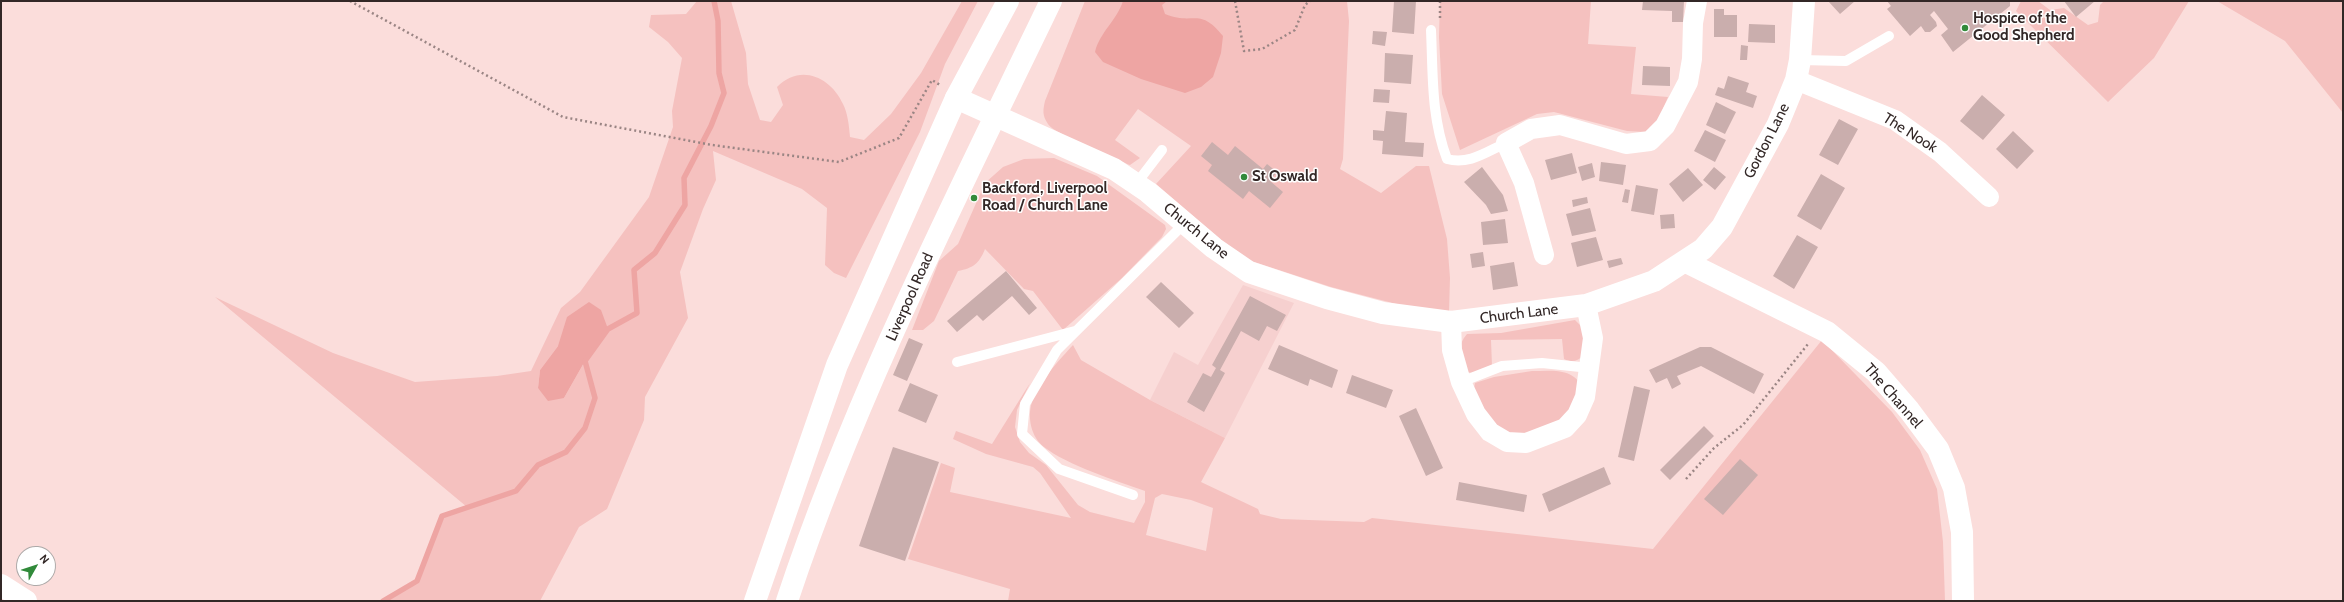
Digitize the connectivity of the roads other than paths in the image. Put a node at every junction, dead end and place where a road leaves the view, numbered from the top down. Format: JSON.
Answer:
{"nodes":[{"id":1,"x":1008,"y":1,"type":"edge"},
{"id":2,"x":1052,"y":1,"type":"edge"},
{"id":3,"x":1697,"y":1,"type":"edge"},
{"id":4,"x":1801,"y":2,"type":"edge"},
{"id":5,"x":1431,"y":30,"type":"dead end"},
{"id":6,"x":1889,"y":36,"type":"dead end"},
{"id":7,"x":1798,"y":70,"type":"junction"},
{"id":8,"x":956,"y":98,"type":"junction"},
{"id":9,"x":995,"y":115,"type":"junction"},
{"id":10,"x":1506,"y":142,"type":"junction"},
{"id":11,"x":1162,"y":150,"type":"dead end"},
{"id":12,"x":1136,"y":184,"type":"junction"},
{"id":13,"x":1989,"y":197,"type":"dead end"},
{"id":14,"x":1184,"y":224,"type":"junction"},
{"id":15,"x":1544,"y":255,"type":"dead end"},
{"id":16,"x":1686,"y":262,"type":"junction"},
{"id":17,"x":1586,"y":305,"type":"junction"},
{"id":18,"x":1451,"y":322,"type":"junction"},
{"id":19,"x":1075,"y":331,"type":"junction"},
{"id":20,"x":957,"y":362,"type":"dead end"},
{"id":21,"x":1590,"y":368,"type":"junction"},
{"id":22,"x":1461,"y":382,"type":"junction"},
{"id":23,"x":1133,"y":495,"type":"dead end"},
{"id":24,"x":1,"y":585,"type":"edge"},
{"id":25,"x":26,"y":601,"type":"edge"},
{"id":26,"x":755,"y":601,"type":"edge"},
{"id":27,"x":787,"y":601,"type":"edge"},
{"id":28,"x":1963,"y":601,"type":"edge"}],
"edges":[{"from":1,"to":8,"type":"main road"},
{"from":2,"to":9,"type":"main road","name":"Liverpool Road"},
{"from":3,"to":10,"type":"street"},
{"from":4,"to":7,"type":"main road","name":"Gordon Lane"},
{"from":5,"to":10,"type":"lane"},
{"from":6,"to":7,"type":"lane"},
{"from":7,"to":13,"type":"street","name":"The Nook"},
{"from":7,"to":16,"type":"main road","name":"Gordon Lane"},
{"from":8,"to":9,"type":"main road","name":"Church Lane"},
{"from":8,"to":26,"type":"main road"},
{"from":9,"to":12,"type":"main road","name":"Church Lane"},
{"from":9,"to":27,"type":"main road","name":"Liverpool Road"},
{"from":10,"to":15,"type":"street"},
{"from":11,"to":12,"type":"lane"},
{"from":12,"to":14,"type":"main road","name":"Church Lane"},
{"from":14,"to":18,"type":"main road","name":"Church Lane"},
{"from":14,"to":19,"type":"lane"},
{"from":16,"to":17,"type":"main road","name":"Church Lane"},
{"from":16,"to":28,"type":"main road","name":"The Channel"},
{"from":17,"to":18,"type":"main road","name":"Church Lane"},
{"from":17,"to":21,"type":"street"},
{"from":18,"to":22,"type":"street"},
{"from":19,"to":20,"type":"lane"},
{"from":19,"to":23,"type":"lane"},
{"from":21,"to":22,"type":"lane"},
{"from":21,"to":22,"type":"street"},
{"from":24,"to":25,"type":"main road"}]}
